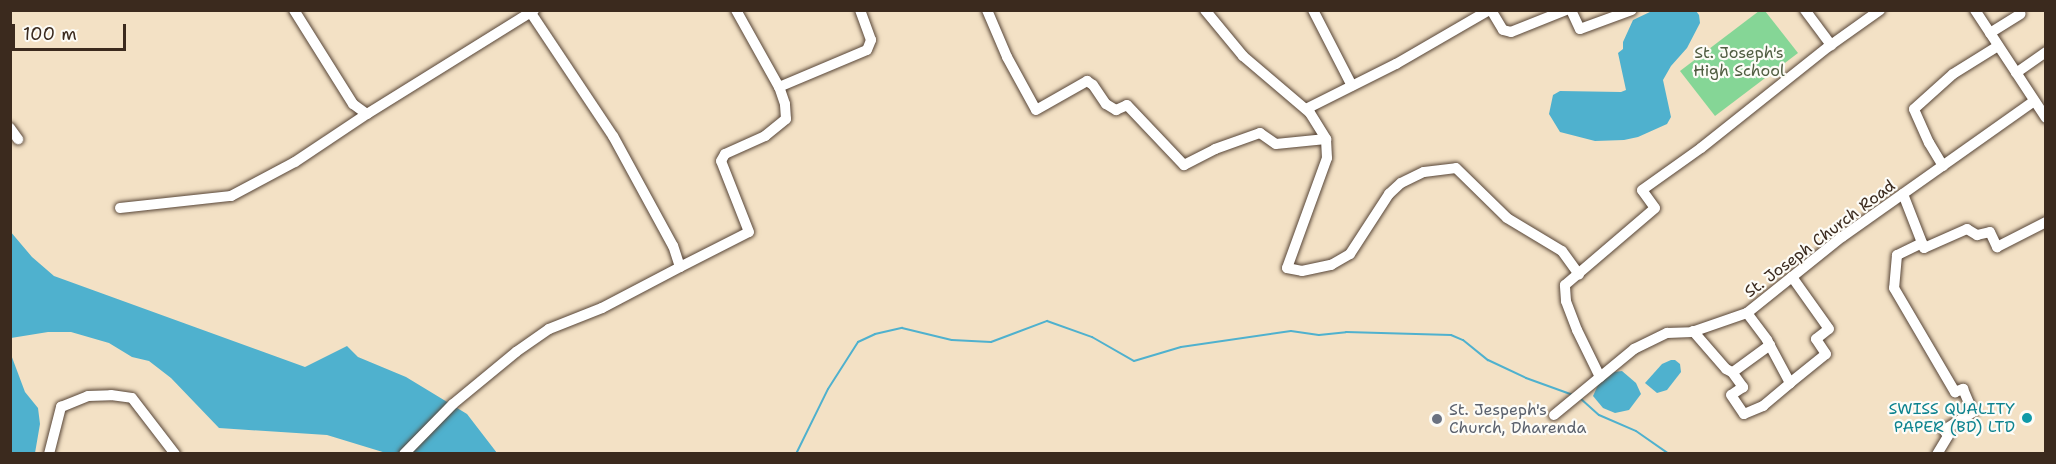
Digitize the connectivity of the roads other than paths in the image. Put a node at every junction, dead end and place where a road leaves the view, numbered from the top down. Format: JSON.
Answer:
{"nodes":[{"id":1,"x":294,"y":10,"type":"edge"},
{"id":2,"x":736,"y":10,"type":"edge"},
{"id":3,"x":860,"y":10,"type":"edge"},
{"id":4,"x":987,"y":10,"type":"edge"},
{"id":5,"x":1205,"y":10,"type":"edge"},
{"id":6,"x":1314,"y":10,"type":"edge"},
{"id":7,"x":1490,"y":10,"type":"edge"},
{"id":8,"x":1569,"y":10,"type":"edge"},
{"id":9,"x":1632,"y":10,"type":"edge"},
{"id":10,"x":1805,"y":10,"type":"edge"},
{"id":11,"x":1880,"y":10,"type":"edge"},
{"id":12,"x":1975,"y":10,"type":"edge"},
{"id":13,"x":533,"y":12,"type":"edge"},
{"id":14,"x":2020,"y":14,"type":"dead end"},
{"id":15,"x":1990,"y":33,"type":"junction"},
{"id":16,"x":1831,"y":45,"type":"junction"},
{"id":17,"x":1998,"y":46,"type":"junction"},
{"id":18,"x":2046,"y":52,"type":"edge"},
{"id":19,"x":2016,"y":73,"type":"junction"},
{"id":20,"x":1352,"y":86,"type":"junction"},
{"id":21,"x":779,"y":87,"type":"junction"},
{"id":22,"x":2034,"y":101,"type":"junction"},
{"id":23,"x":1306,"y":110,"type":"junction"},
{"id":24,"x":367,"y":114,"type":"junction"},
{"id":25,"x":2046,"y":118,"type":"edge"},
{"id":26,"x":10,"y":128,"type":"edge"},
{"id":27,"x":18,"y":139,"type":"dead end"},
{"id":28,"x":1326,"y":139,"type":"junction"},
{"id":29,"x":1943,"y":166,"type":"junction"},
{"id":30,"x":1903,"y":194,"type":"junction"},
{"id":31,"x":120,"y":208,"type":"dead end"},
{"id":32,"x":2046,"y":222,"type":"edge"},
{"id":33,"x":1922,"y":243,"type":"junction"},
{"id":34,"x":680,"y":267,"type":"junction"},
{"id":35,"x":1579,"y":274,"type":"junction"},
{"id":36,"x":1792,"y":277,"type":"junction"},
{"id":37,"x":1747,"y":313,"type":"junction"},
{"id":38,"x":1693,"y":331,"type":"junction"},
{"id":39,"x":1770,"y":345,"type":"junction"},
{"id":40,"x":1732,"y":372,"type":"junction"},
{"id":41,"x":1600,"y":377,"type":"junction"},
{"id":42,"x":1790,"y":383,"type":"junction"},
{"id":43,"x":1554,"y":415,"type":"dead end"},
{"id":44,"x":49,"y":453,"type":"edge"},
{"id":45,"x":175,"y":453,"type":"edge"},
{"id":46,"x":404,"y":453,"type":"edge"},
{"id":47,"x":1937,"y":453,"type":"edge"}],
"edges":[{"from":1,"to":24,"type":"street"},
{"from":2,"to":21,"type":"street"},
{"from":3,"to":21,"type":"street"},
{"from":4,"to":28,"type":"street"},
{"from":5,"to":23,"type":"street"},
{"from":6,"to":20,"type":"street"},
{"from":7,"to":8,"type":"street"},
{"from":7,"to":20,"type":"street"},
{"from":8,"to":9,"type":"street"},
{"from":10,"to":16,"type":"street"},
{"from":11,"to":16,"type":"street"},
{"from":12,"to":15,"type":"street"},
{"from":13,"to":24,"type":"street"},
{"from":13,"to":34,"type":"street"},
{"from":14,"to":15,"type":"street"},
{"from":15,"to":17,"type":"street"},
{"from":16,"to":35,"type":"street"},
{"from":17,"to":19,"type":"street"},
{"from":17,"to":29,"type":"street"},
{"from":18,"to":19,"type":"street"},
{"from":19,"to":22,"type":"street"},
{"from":20,"to":23,"type":"street"},
{"from":21,"to":34,"type":"street"},
{"from":22,"to":25,"type":"street"},
{"from":22,"to":29,"type":"street","name":"St. Joseph Church Road"},
{"from":23,"to":28,"type":"street"},
{"from":24,"to":31,"type":"street"},
{"from":26,"to":27,"type":"street"},
{"from":28,"to":35,"type":"street"},
{"from":29,"to":30,"type":"street","name":"St. Joseph Church Road"},
{"from":30,"to":33,"type":"street"},
{"from":30,"to":36,"type":"street","name":"St. Joseph Church Road"},
{"from":32,"to":33,"type":"street"},
{"from":33,"to":47,"type":"street"},
{"from":34,"to":46,"type":"street"},
{"from":35,"to":41,"type":"street"},
{"from":36,"to":37,"type":"street","name":"St. Joseph Church Road"},
{"from":36,"to":42,"type":"street"},
{"from":37,"to":38,"type":"street","name":"St. Joseph Church Road"},
{"from":37,"to":39,"type":"street"},
{"from":38,"to":40,"type":"street"},
{"from":38,"to":41,"type":"street","name":"St. Joseph Church Road"},
{"from":39,"to":40,"type":"street"},
{"from":39,"to":42,"type":"street"},
{"from":40,"to":42,"type":"street"},
{"from":41,"to":43,"type":"street","name":"St. Joseph Church Road"},
{"from":44,"to":45,"type":"street"}]}
